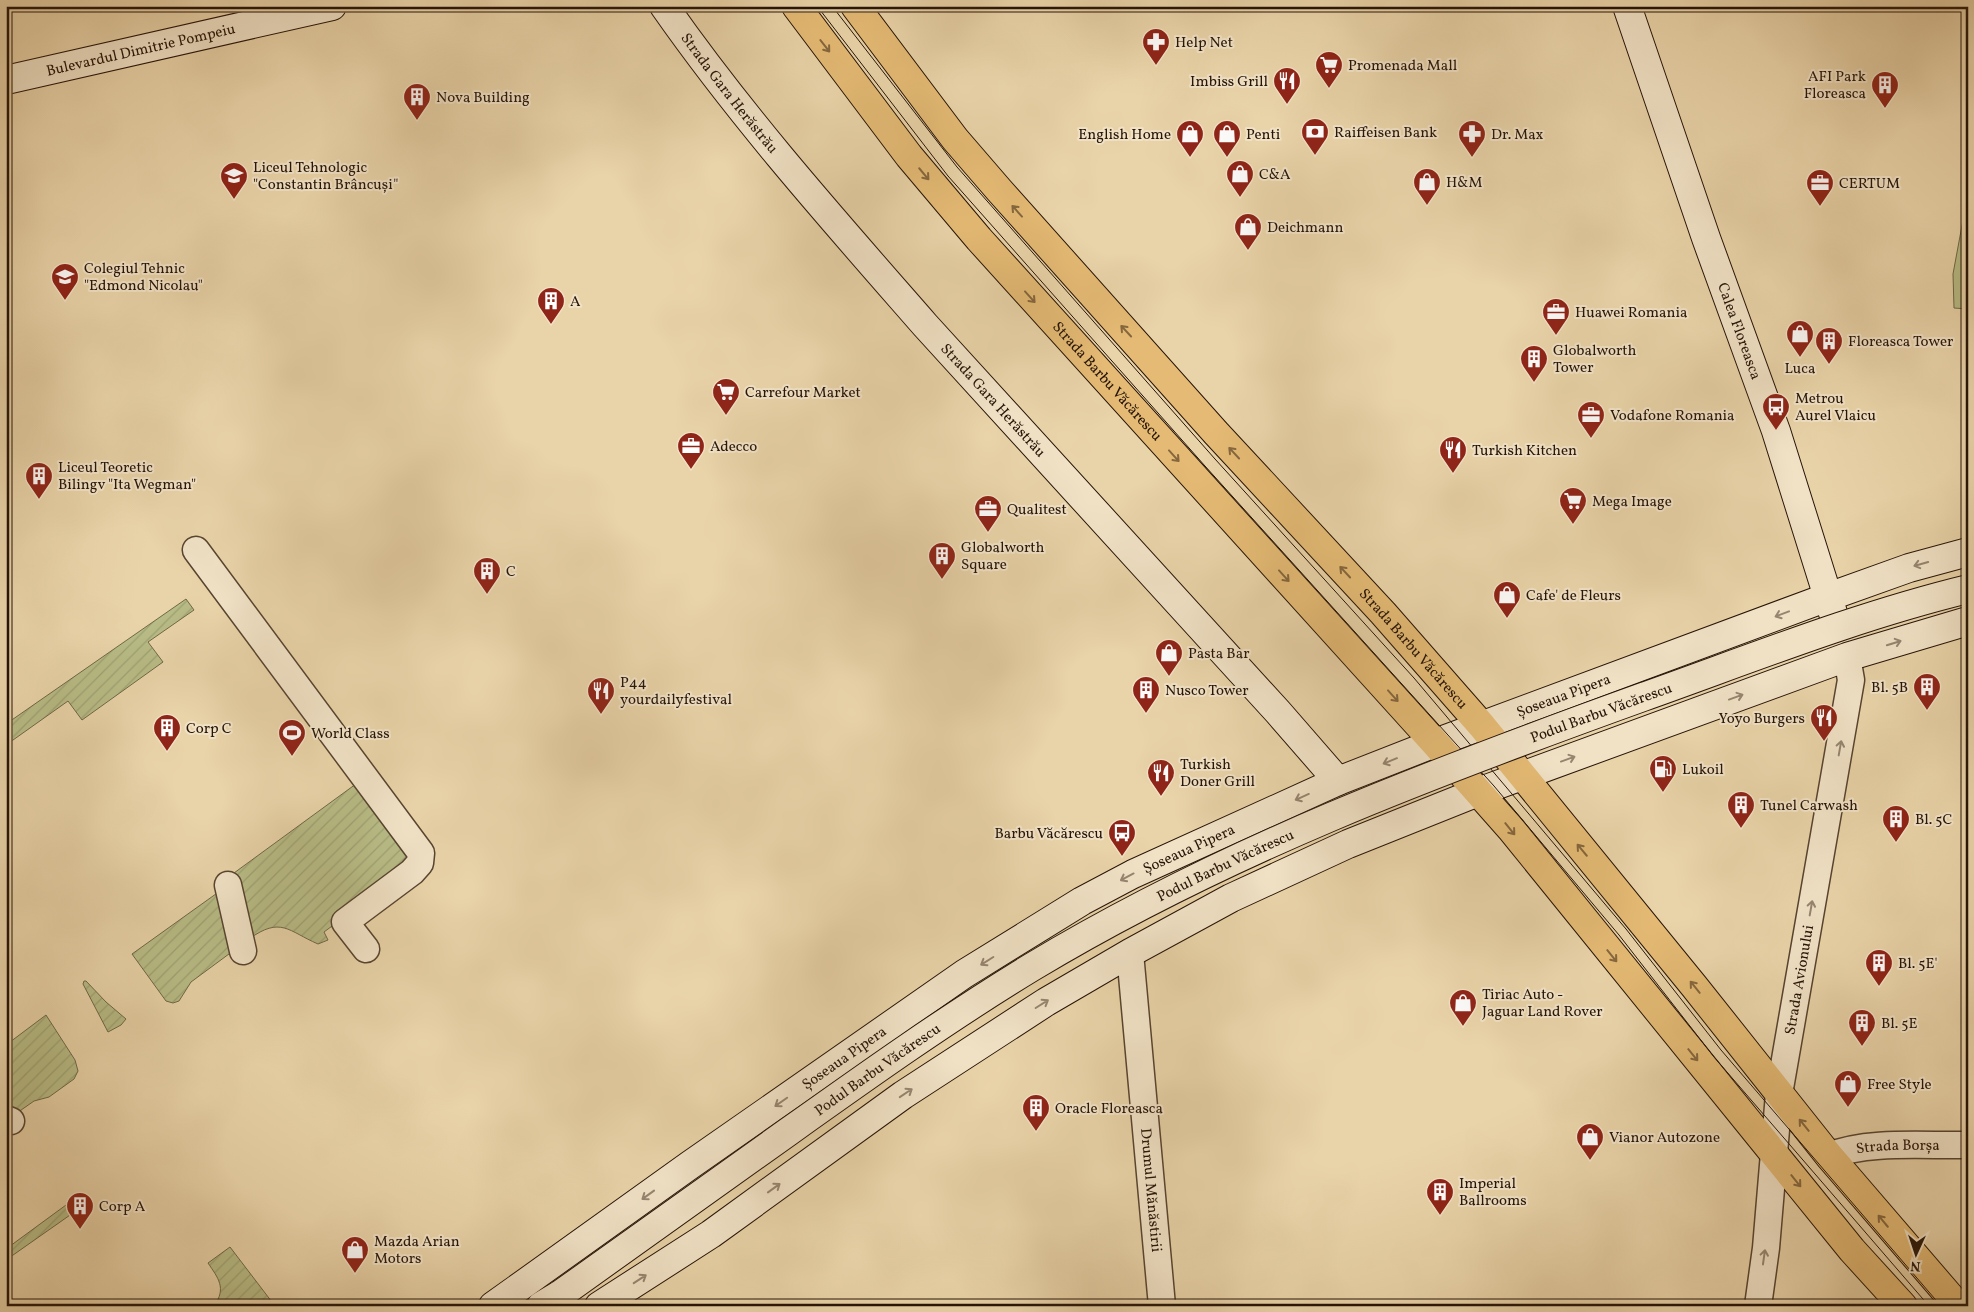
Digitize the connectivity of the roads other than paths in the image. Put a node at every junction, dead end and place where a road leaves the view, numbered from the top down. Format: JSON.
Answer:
{"nodes":[{"id":1,"x":332,"y":6,"type":"edge"},
{"id":2,"x":664,"y":6,"type":"edge"},
{"id":3,"x":796,"y":6,"type":"edge"},
{"id":4,"x":855,"y":6,"type":"edge"},
{"id":5,"x":1627,"y":6,"type":"edge"},
{"id":6,"x":6,"y":80,"type":"edge"},
{"id":7,"x":196,"y":550,"type":"dead end"},
{"id":8,"x":1968,"y":552,"type":"edge"},
{"id":9,"x":1968,"y":589,"type":"edge"},
{"id":10,"x":1828,"y":597,"type":"junction"},
{"id":11,"x":1968,"y":621,"type":"edge"},
{"id":12,"x":1847,"y":657,"type":"junction"},
{"id":13,"x":1482,"y":726,"type":"junction"},
{"id":14,"x":1435,"y":743,"type":"junction"},
{"id":15,"x":1522,"y":776,"type":"junction"},
{"id":16,"x":1338,"y":781,"type":"junction"},
{"id":17,"x":1478,"y":792,"type":"junction"},
{"id":18,"x":228,"y":885,"type":"dead end"},
{"id":19,"x":366,"y":950,"type":"dead end"},
{"id":20,"x":243,"y":951,"type":"dead end"},
{"id":21,"x":1130,"y":953,"type":"junction"},
{"id":22,"x":1779,"y":1094,"type":"junction"},
{"id":23,"x":1968,"y":1145,"type":"edge"},
{"id":24,"x":1774,"y":1154,"type":"junction"},
{"id":25,"x":1829,"y":1156,"type":"junction"},
{"id":26,"x":549,"y":1302,"type":"edge"},
{"id":27,"x":493,"y":1306,"type":"edge"},
{"id":28,"x":599,"y":1306,"type":"edge"},
{"id":29,"x":1162,"y":1306,"type":"edge"},
{"id":30,"x":1758,"y":1306,"type":"edge"},
{"id":31,"x":1903,"y":1306,"type":"edge"},
{"id":32,"x":1958,"y":1306,"type":"edge"}],
"edges":[{"from":1,"to":6,"type":"main road","name":"Bulevardul Dimitrie Pompeiu"},
{"from":2,"to":16,"type":"main road","name":"Strada Gara Herăstrău"},
{"from":3,"to":14,"type":"main road","name":"Strada Barbu Văcărescu","one_way":true},
{"from":13,"to":4,"type":"main road","name":"Strada Barbu Văcărescu","one_way":true},
{"from":5,"to":10,"type":"main road","name":"Calea Floreasca"},
{"from":7,"to":19,"type":"street"},
{"from":8,"to":10,"type":"main road","name":"Șoseaua Pipera","one_way":true},
{"from":9,"to":26,"type":"main road","name":"Podul Barbu Văcărescu","bridge":true},
{"from":10,"to":12,"type":"main road","name":"Calea Floreasca"},
{"from":10,"to":13,"type":"main road","name":"Șoseaua Pipera","one_way":true},
{"from":12,"to":11,"type":"main road","one_way":true},
{"from":15,"to":12,"type":"main road","one_way":true},
{"from":22,"to":12,"type":"street","name":"Strada Avionului","one_way":true},
{"from":13,"to":14,"type":"main road","name":"Șoseaua Pipera"},
{"from":13,"to":15,"type":"main road","name":"Strada Barbu Văcărescu"},
{"from":14,"to":16,"type":"main road","name":"Șoseaua Pipera","one_way":true},
{"from":14,"to":17,"type":"main road","name":"Strada Barbu Văcărescu"},
{"from":15,"to":17,"type":"main road"},
{"from":22,"to":15,"type":"main road","name":"Strada Barbu Văcărescu","one_way":true},
{"from":16,"to":27,"type":"main road","name":"Șoseaua Pipera","one_way":true},
{"from":17,"to":21,"type":"main road"},
{"from":17,"to":24,"type":"main road","name":"Strada Barbu Văcărescu","one_way":true},
{"from":18,"to":20,"type":"street"},
{"from":28,"to":21,"type":"main road","one_way":true},
{"from":21,"to":29,"type":"street","name":"Drumul Mănăstirii"},
{"from":22,"to":24,"type":"street","name":"Strada Avionului"},
{"from":25,"to":22,"type":"main road","name":"Strada Barbu Văcărescu","one_way":true},
{"from":23,"to":25,"type":"street","name":"Strada Borșa"},
{"from":30,"to":24,"type":"street","name":"Strada Avionului","one_way":true},
{"from":24,"to":31,"type":"main road","name":"Strada Barbu Văcărescu","one_way":true},
{"from":32,"to":25,"type":"main road","name":"Strada Barbu Văcărescu","one_way":true}]}
